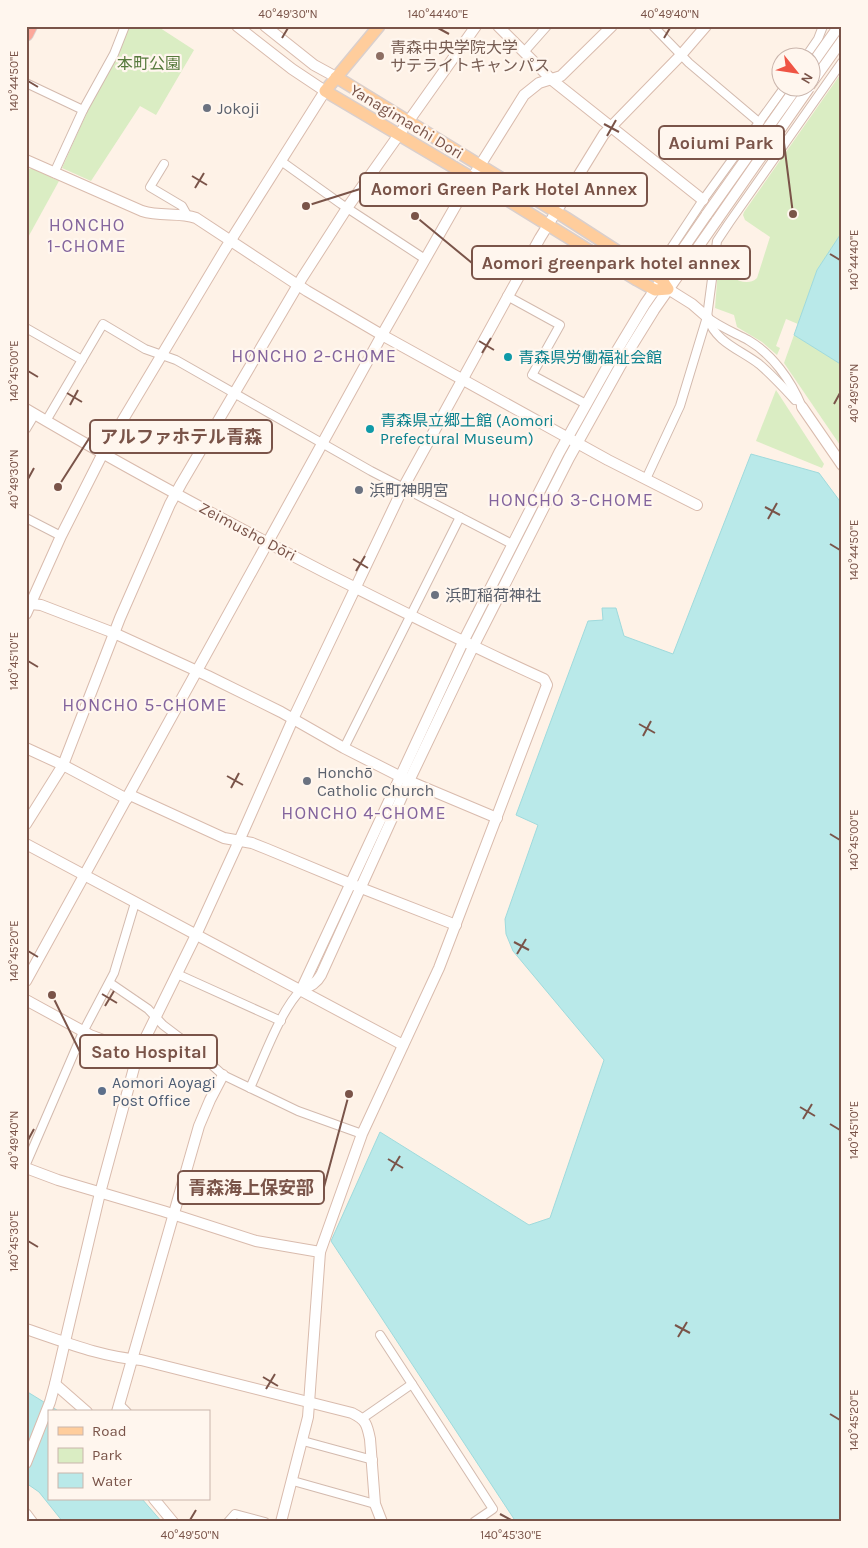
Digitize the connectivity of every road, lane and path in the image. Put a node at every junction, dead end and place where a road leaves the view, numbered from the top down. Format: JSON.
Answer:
{"nodes":[{"id":1,"x":30,"y":26,"type":"edge"},
{"id":2,"x":125,"y":26,"type":"edge"},
{"id":3,"x":237,"y":26,"type":"edge"},
{"id":4,"x":266,"y":26,"type":"edge"},
{"id":5,"x":379,"y":26,"type":"edge"},
{"id":6,"x":476,"y":26,"type":"edge"},
{"id":7,"x":498,"y":26,"type":"edge"},
{"id":8,"x":547,"y":26,"type":"edge"},
{"id":9,"x":612,"y":26,"type":"edge"},
{"id":10,"x":653,"y":26,"type":"edge"},
{"id":11,"x":706,"y":26,"type":"edge"},
{"id":12,"x":823,"y":26,"type":"edge"},
{"id":13,"x":833,"y":26,"type":"edge"},
{"id":14,"x":839,"y":26,"type":"edge"},
{"id":15,"x":842,"y":33,"type":"edge"},
{"id":16,"x":26,"y":34,"type":"edge"},
{"id":17,"x":842,"y":40,"type":"edge"},
{"id":18,"x":812,"y":48,"type":"edge"},
{"id":19,"x":524,"y":52,"type":"junction"},
{"id":20,"x":820,"y":53,"type":"edge"},
{"id":21,"x":681,"y":55,"type":"junction"},
{"id":22,"x":842,"y":62,"type":"edge"},
{"id":23,"x":820,"y":72,"type":"edge"},
{"id":24,"x":336,"y":77,"type":"junction"},
{"id":25,"x":552,"y":80,"type":"junction"},
{"id":26,"x":26,"y":83,"type":"edge"},
{"id":27,"x":325,"y":91,"type":"junction"},
{"id":28,"x":776,"y":98,"type":"edge"},
{"id":29,"x":789,"y":98,"type":"edge"},
{"id":30,"x":802,"y":98,"type":"edge"},
{"id":31,"x":83,"y":110,"type":"junction"},
{"id":32,"x":410,"y":122,"type":"junction"},
{"id":33,"x":758,"y":122,"type":"junction"},
{"id":34,"x":611,"y":127,"type":"junction"},
{"id":35,"x":400,"y":135,"type":"junction"},
{"id":36,"x":785,"y":142,"type":"junction"},
{"id":37,"x":26,"y":160,"type":"edge"},
{"id":38,"x":281,"y":161,"type":"junction"},
{"id":39,"x":164,"y":164,"type":"dead end"},
{"id":40,"x":480,"y":165,"type":"junction"},
{"id":41,"x":54,"y":173,"type":"junction"},
{"id":42,"x":472,"y":178,"type":"junction"},
{"id":43,"x":703,"y":200,"type":"junction"},
{"id":44,"x":347,"y":208,"type":"junction"},
{"id":45,"x":555,"y":211,"type":"junction"},
{"id":46,"x":187,"y":215,"type":"junction"},
{"id":47,"x":548,"y":224,"type":"junction"},
{"id":48,"x":230,"y":241,"type":"junction"},
{"id":49,"x":425,"y":259,"type":"junction"},
{"id":50,"x":662,"y":281,"type":"junction"},
{"id":51,"x":297,"y":285,"type":"junction"},
{"id":52,"x":655,"y":290,"type":"junction"},
{"id":53,"x":507,"y":296,"type":"junction"},
{"id":54,"x":707,"y":318,"type":"junction"},
{"id":55,"x":26,"y":328,"type":"edge"},
{"id":56,"x":382,"y":335,"type":"junction"},
{"id":57,"x":161,"y":355,"type":"junction"},
{"id":58,"x":82,"y":360,"type":"junction"},
{"id":59,"x":461,"y":380,"type":"junction"},
{"id":60,"x":234,"y":394,"type":"junction"},
{"id":61,"x":586,"y":404,"type":"junction"},
{"id":62,"x":802,"y":406,"type":"junction"},
{"id":63,"x":31,"y":412,"type":"edge"},
{"id":64,"x":46,"y":421,"type":"junction"},
{"id":65,"x":26,"y":428,"type":"edge"},
{"id":66,"x":567,"y":438,"type":"junction"},
{"id":67,"x":577,"y":443,"type":"junction"},
{"id":68,"x":322,"y":444,"type":"junction"},
{"id":69,"x":103,"y":453,"type":"junction"},
{"id":70,"x":842,"y":465,"type":"edge"},
{"id":71,"x":646,"y":479,"type":"junction"},
{"id":72,"x":403,"y":488,"type":"junction"},
{"id":73,"x":176,"y":494,"type":"junction"},
{"id":74,"x":697,"y":505,"type":"dead end"},
{"id":75,"x":460,"y":517,"type":"junction"},
{"id":76,"x":26,"y":518,"type":"edge"},
{"id":77,"x":61,"y":536,"type":"junction"},
{"id":78,"x":267,"y":542,"type":"junction"},
{"id":79,"x":512,"y":544,"type":"junction"},
{"id":80,"x":356,"y":588,"type":"junction"},
{"id":81,"x":28,"y":604,"type":"edge"},
{"id":82,"x":26,"y":614,"type":"edge"},
{"id":83,"x":410,"y":615,"type":"junction"},
{"id":84,"x":114,"y":633,"type":"junction"},
{"id":85,"x":463,"y":642,"type":"junction"},
{"id":86,"x":473,"y":647,"type":"junction"},
{"id":87,"x":198,"y":672,"type":"junction"},
{"id":88,"x":293,"y":719,"type":"junction"},
{"id":89,"x":26,"y":748,"type":"edge"},
{"id":90,"x":344,"y":748,"type":"junction"},
{"id":91,"x":64,"y":765,"type":"junction"},
{"id":92,"x":404,"y":779,"type":"junction"},
{"id":93,"x":128,"y":797,"type":"junction"},
{"id":94,"x":497,"y":818,"type":"junction"},
{"id":95,"x":26,"y":824,"type":"edge"},
{"id":96,"x":239,"y":842,"type":"junction"},
{"id":97,"x":26,"y":844,"type":"edge"},
{"id":98,"x":85,"y":875,"type":"junction"},
{"id":99,"x":351,"y":884,"type":"junction"},
{"id":100,"x":361,"y":888,"type":"junction"},
{"id":101,"x":135,"y":903,"type":"junction"},
{"id":102,"x":456,"y":925,"type":"junction"},
{"id":103,"x":196,"y":935,"type":"junction"},
{"id":104,"x":177,"y":974,"type":"junction"},
{"id":105,"x":26,"y":981,"type":"edge"},
{"id":106,"x":110,"y":983,"type":"junction"},
{"id":107,"x":301,"y":990,"type":"junction"},
{"id":108,"x":26,"y":1000,"type":"edge"},
{"id":109,"x":156,"y":1018,"type":"junction"},
{"id":110,"x":281,"y":1021,"type":"junction"},
{"id":111,"x":83,"y":1032,"type":"junction"},
{"id":112,"x":403,"y":1045,"type":"junction"},
{"id":113,"x":138,"y":1053,"type":"junction"},
{"id":114,"x":223,"y":1075,"type":"junction"},
{"id":115,"x":250,"y":1088,"type":"junction"},
{"id":116,"x":362,"y":1134,"type":"junction"},
{"id":117,"x":26,"y":1166,"type":"edge"},
{"id":118,"x":100,"y":1193,"type":"junction"},
{"id":119,"x":173,"y":1214,"type":"junction"},
{"id":120,"x":320,"y":1252,"type":"junction"},
{"id":121,"x":26,"y":1329,"type":"edge"},
{"id":122,"x":380,"y":1335,"type":"dead end"},
{"id":123,"x":64,"y":1342,"type":"junction"},
{"id":124,"x":132,"y":1359,"type":"junction"},
{"id":125,"x":56,"y":1384,"type":"junction"},
{"id":126,"x":412,"y":1384,"type":"junction"},
{"id":127,"x":309,"y":1403,"type":"junction"},
{"id":128,"x":118,"y":1408,"type":"edge"},
{"id":129,"x":85,"y":1410,"type":"edge"},
{"id":130,"x":362,"y":1418,"type":"junction"},
{"id":131,"x":303,"y":1441,"type":"junction"},
{"id":132,"x":373,"y":1460,"type":"junction"},
{"id":133,"x":26,"y":1462,"type":"edge"},
{"id":134,"x":293,"y":1481,"type":"junction"},
{"id":135,"x":155,"y":1500,"type":"edge"},
{"id":136,"x":375,"y":1504,"type":"junction"},
{"id":137,"x":26,"y":1514,"type":"edge"},
{"id":138,"x":229,"y":1521,"type":"edge"},
{"id":139,"x":32,"y":1522,"type":"edge"},
{"id":140,"x":174,"y":1522,"type":"edge"},
{"id":141,"x":265,"y":1522,"type":"edge"},
{"id":142,"x":281,"y":1522,"type":"edge"},
{"id":143,"x":382,"y":1522,"type":"edge"},
{"id":144,"x":474,"y":1522,"type":"edge"}],
"edges":[{"from":1,"to":16,"type":"highway"},
{"from":2,"to":31,"type":"street"},
{"from":3,"to":27,"type":"street"},
{"from":4,"to":24,"type":"street","name":"Yanagimachi Dori"},
{"from":5,"to":24,"type":"main road"},
{"from":6,"to":32,"type":"street"},
{"from":7,"to":19,"type":"street"},
{"from":8,"to":19,"type":"street"},
{"from":9,"to":25,"type":"street"},
{"from":10,"to":21,"type":"street"},
{"from":11,"to":21,"type":"street"},
{"from":12,"to":18,"type":"street"},
{"from":13,"to":15,"type":"street"},
{"from":14,"to":20,"type":"street","bridge":true},
{"from":17,"to":23,"type":"street"},
{"from":19,"to":25,"type":"street"},
{"from":21,"to":33,"type":"street"},
{"from":21,"to":34,"type":"street"},
{"from":22,"to":36,"type":"street"},
{"from":24,"to":27,"type":"main road"},
{"from":24,"to":32,"type":"main road","name":"Yanagimachi Dori"},
{"from":25,"to":34,"type":"street"},
{"from":25,"to":40,"type":"street"},
{"from":26,"to":31,"type":"street"},
{"from":27,"to":35,"type":"main road","name":"Yanagimachi Dori"},
{"from":27,"to":38,"type":"street"},
{"from":28,"to":33,"type":"street"},
{"from":29,"to":50,"type":"street","bridge":true},
{"from":30,"to":50,"type":"street","bridge":true},
{"from":31,"to":41,"type":"street"},
{"from":32,"to":35,"type":"street"},
{"from":32,"to":40,"type":"main road","name":"Yanagimachi Dori"},
{"from":33,"to":36,"type":"street"},
{"from":33,"to":43,"type":"street"},
{"from":34,"to":43,"type":"street"},
{"from":34,"to":45,"type":"street"},
{"from":35,"to":42,"type":"main road","name":"Yanagimachi Dori"},
{"from":35,"to":44,"type":"street"},
{"from":36,"to":54,"type":"street"},
{"from":37,"to":41,"type":"street"},
{"from":38,"to":44,"type":"street"},
{"from":38,"to":48,"type":"street"},
{"from":39,"to":46,"type":"street"},
{"from":40,"to":42,"type":"street"},
{"from":40,"to":45,"type":"main road","name":"Yanagimachi Dori"},
{"from":41,"to":46,"type":"street"},
{"from":42,"to":47,"type":"main road","name":"Yanagimachi Dori"},
{"from":42,"to":49,"type":"street"},
{"from":43,"to":50,"type":"street"},
{"from":44,"to":49,"type":"street"},
{"from":44,"to":51,"type":"street"},
{"from":45,"to":47,"type":"street"},
{"from":45,"to":50,"type":"main road","name":"Yanagimachi Dori"},
{"from":46,"to":48,"type":"street"},
{"from":47,"to":52,"type":"main road","name":"Yanagimachi Dori"},
{"from":47,"to":53,"type":"street"},
{"from":48,"to":51,"type":"street"},
{"from":48,"to":57,"type":"street"},
{"from":49,"to":56,"type":"street"},
{"from":50,"to":52,"type":"main road"},
{"from":50,"to":54,"type":"street"},
{"from":50,"to":67,"type":"street"},
{"from":51,"to":56,"type":"street"},
{"from":51,"to":60,"type":"street"},
{"from":52,"to":61,"type":"street"},
{"from":53,"to":59,"type":"street"},
{"from":53,"to":61,"type":"street"},
{"from":54,"to":62,"type":"street"},
{"from":54,"to":62,"type":"street"},
{"from":54,"to":71,"type":"street"},
{"from":55,"to":58,"type":"street"},
{"from":56,"to":59,"type":"street"},
{"from":56,"to":68,"type":"street"},
{"from":57,"to":58,"type":"street"},
{"from":57,"to":60,"type":"street"},
{"from":57,"to":69,"type":"street"},
{"from":58,"to":64,"type":"street"},
{"from":59,"to":66,"type":"street"},
{"from":59,"to":72,"type":"street"},
{"from":60,"to":68,"type":"street"},
{"from":60,"to":73,"type":"street"},
{"from":61,"to":66,"type":"street"},
{"from":62,"to":70,"type":"street"},
{"from":63,"to":64,"type":"street","name":"Zeimusho Dōri"},
{"from":63,"to":65,"type":"street"},
{"from":64,"to":69,"type":"street","name":"Zeimusho Dōri"},
{"from":66,"to":67,"type":"street"},
{"from":66,"to":79,"type":"street"},
{"from":67,"to":71,"type":"street"},
{"from":67,"to":86,"type":"street"},
{"from":68,"to":72,"type":"street"},
{"from":68,"to":78,"type":"street"},
{"from":69,"to":73,"type":"street","name":"Zeimusho Dōri"},
{"from":69,"to":77,"type":"street"},
{"from":71,"to":74,"type":"street"},
{"from":72,"to":75,"type":"street"},
{"from":72,"to":80,"type":"street"},
{"from":73,"to":78,"type":"street","name":"Zeimusho Dōri"},
{"from":73,"to":84,"type":"street"},
{"from":75,"to":79,"type":"street"},
{"from":75,"to":83,"type":"street"},
{"from":76,"to":77,"type":"street"},
{"from":77,"to":81,"type":"street"},
{"from":78,"to":80,"type":"street","name":"Zeimusho Dōri"},
{"from":78,"to":87,"type":"street"},
{"from":79,"to":85,"type":"street"},
{"from":80,"to":83,"type":"street","name":"Zeimusho Dōri"},
{"from":80,"to":88,"type":"street"},
{"from":81,"to":82,"type":"street"},
{"from":81,"to":84,"type":"street"},
{"from":83,"to":85,"type":"street","name":"Zeimusho Dōri"},
{"from":83,"to":90,"type":"street"},
{"from":84,"to":87,"type":"street"},
{"from":84,"to":91,"type":"street"},
{"from":85,"to":86,"type":"street","name":"Zeimusho Dōri"},
{"from":85,"to":92,"type":"street"},
{"from":86,"to":92,"type":"street"},
{"from":86,"to":94,"type":"street","name":"Zeimusho Dōri"},
{"from":87,"to":88,"type":"street"},
{"from":87,"to":93,"type":"street"},
{"from":88,"to":90,"type":"street"},
{"from":88,"to":96,"type":"street"},
{"from":89,"to":91,"type":"street"},
{"from":90,"to":92,"type":"street"},
{"from":91,"to":93,"type":"street"},
{"from":91,"to":95,"type":"street"},
{"from":92,"to":94,"type":"street"},
{"from":92,"to":99,"type":"street"},
{"from":92,"to":100,"type":"street"},
{"from":93,"to":96,"type":"street"},
{"from":93,"to":98,"type":"street"},
{"from":94,"to":102,"type":"street"},
{"from":96,"to":99,"type":"street"},
{"from":96,"to":103,"type":"street"},
{"from":97,"to":98,"type":"street"},
{"from":98,"to":101,"type":"street"},
{"from":98,"to":105,"type":"street"},
{"from":99,"to":100,"type":"street"},
{"from":99,"to":107,"type":"street"},
{"from":100,"to":102,"type":"street"},
{"from":100,"to":107,"type":"street"},
{"from":101,"to":103,"type":"street"},
{"from":101,"to":106,"type":"street"},
{"from":102,"to":112,"type":"street"},
{"from":103,"to":104,"type":"street"},
{"from":103,"to":107,"type":"street"},
{"from":104,"to":109,"type":"street"},
{"from":104,"to":110,"type":"street"},
{"from":106,"to":109,"type":"street"},
{"from":106,"to":111,"type":"street"},
{"from":107,"to":110,"type":"street"},
{"from":107,"to":112,"type":"street"},
{"from":108,"to":111,"type":"street"},
{"from":109,"to":113,"type":"street"},
{"from":109,"to":114,"type":"street"},
{"from":110,"to":115,"type":"street"},
{"from":111,"to":113,"type":"street"},
{"from":111,"to":117,"type":"street"},
{"from":112,"to":116,"type":"street"},
{"from":113,"to":118,"type":"street"},
{"from":114,"to":115,"type":"street"},
{"from":114,"to":119,"type":"street"},
{"from":115,"to":116,"type":"street"},
{"from":116,"to":120,"type":"street"},
{"from":117,"to":118,"type":"street"},
{"from":118,"to":119,"type":"street"},
{"from":118,"to":123,"type":"street"},
{"from":119,"to":120,"type":"street"},
{"from":119,"to":124,"type":"street"},
{"from":120,"to":127,"type":"street"},
{"from":121,"to":123,"type":"street"},
{"from":122,"to":126,"type":"street"},
{"from":123,"to":124,"type":"street"},
{"from":123,"to":125,"type":"street"},
{"from":124,"to":127,"type":"street"},
{"from":124,"to":128,"type":"street"},
{"from":125,"to":129,"type":"street"},
{"from":125,"to":133,"type":"street"},
{"from":126,"to":130,"type":"street"},
{"from":126,"to":144,"type":"street"},
{"from":127,"to":130,"type":"street"},
{"from":127,"to":131,"type":"street"},
{"from":130,"to":132,"type":"street"},
{"from":131,"to":132,"type":"street"},
{"from":131,"to":134,"type":"street"},
{"from":132,"to":136,"type":"street"},
{"from":134,"to":136,"type":"street"},
{"from":134,"to":142,"type":"street"},
{"from":135,"to":140,"type":"street"},
{"from":136,"to":143,"type":"street"},
{"from":137,"to":139,"type":"street"},
{"from":138,"to":141,"type":"street"}]}
